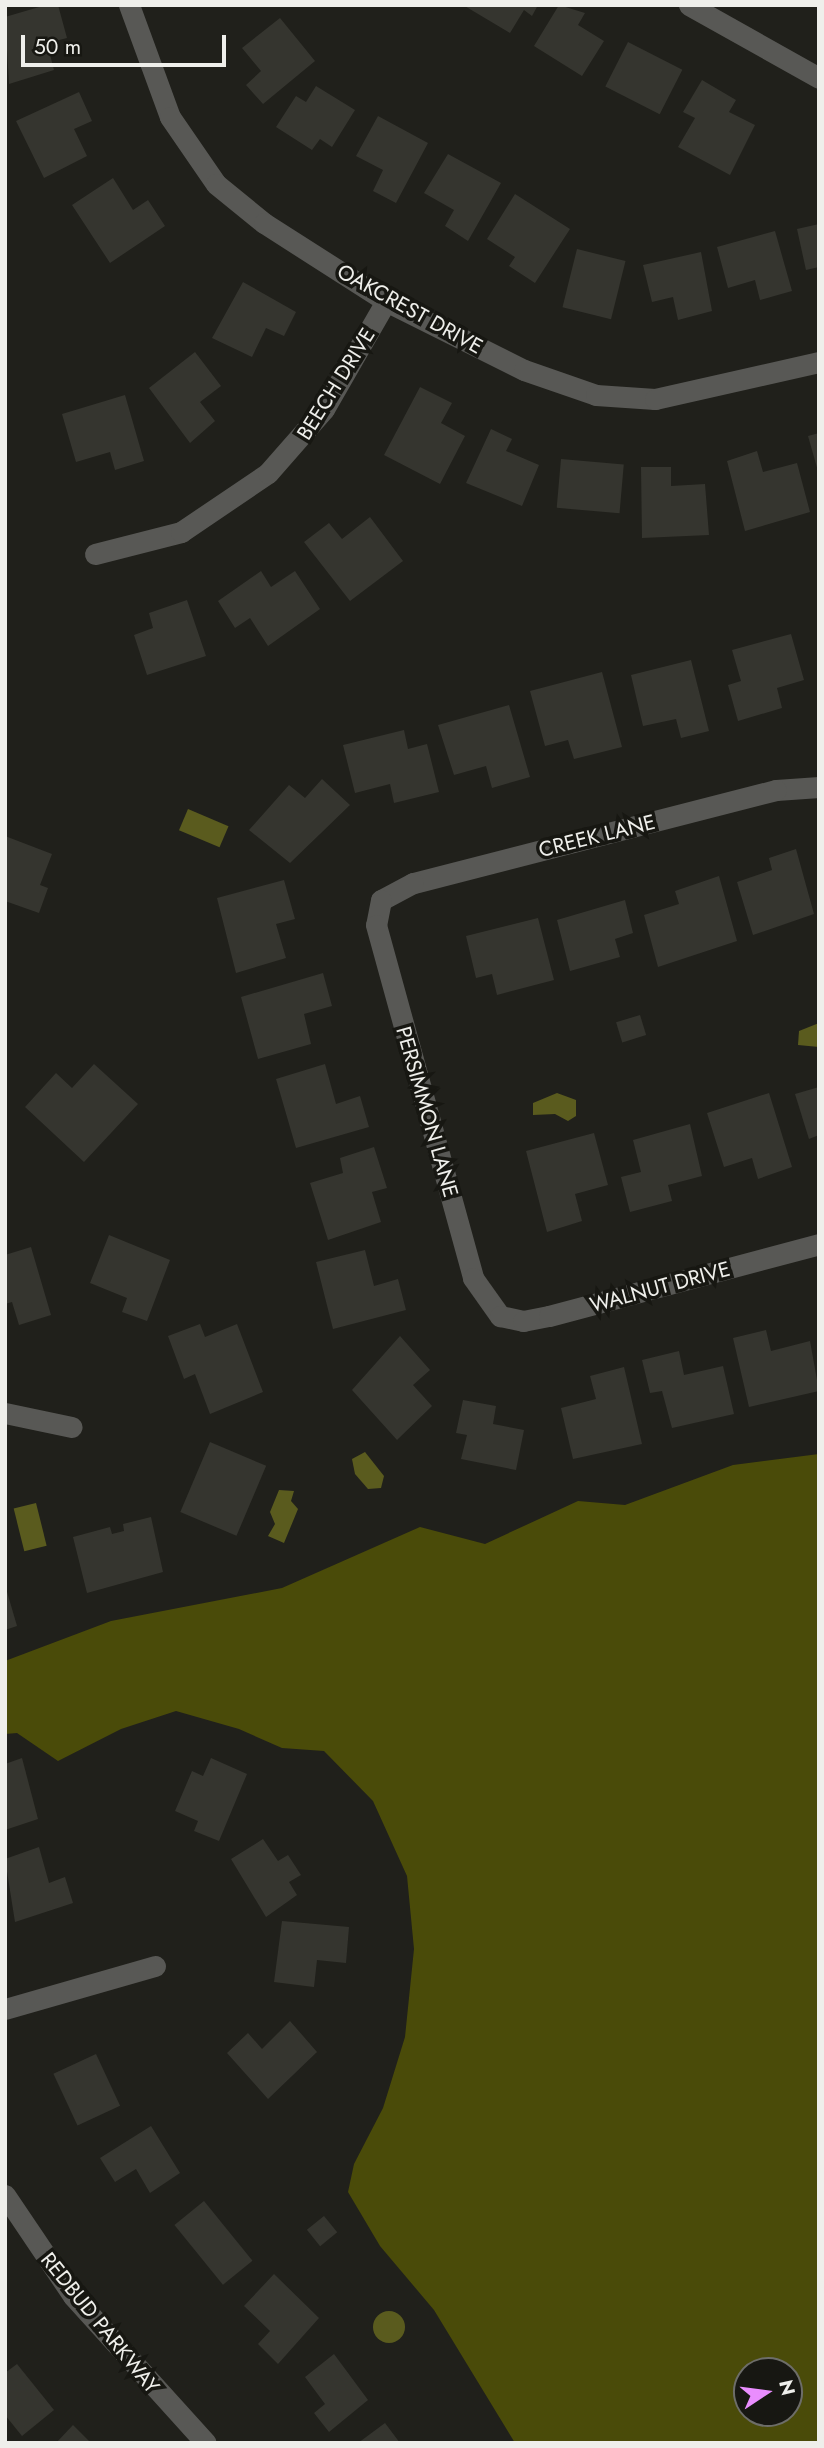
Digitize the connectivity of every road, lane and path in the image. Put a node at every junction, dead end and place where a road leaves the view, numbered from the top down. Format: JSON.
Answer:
{"nodes":[{"id":1,"x":129,"y":5,"type":"edge"},
{"id":2,"x":688,"y":5,"type":"edge"},
{"id":3,"x":819,"y":78,"type":"edge"},
{"id":4,"x":386,"y":301,"type":"junction"},
{"id":5,"x":819,"y":362,"type":"edge"},
{"id":6,"x":95,"y":554,"type":"dead end"},
{"id":7,"x":819,"y":787,"type":"edge"},
{"id":8,"x":381,"y":900,"type":"joint"},
{"id":9,"x":819,"y":1244,"type":"edge"},
{"id":10,"x":500,"y":1316,"type":"joint"},
{"id":11,"x":5,"y":1413,"type":"edge"},
{"id":12,"x":72,"y":1427,"type":"dead end"},
{"id":13,"x":155,"y":1966,"type":"dead end"},
{"id":14,"x":5,"y":2009,"type":"edge"},
{"id":15,"x":5,"y":2195,"type":"edge"},
{"id":16,"x":206,"y":2443,"type":"edge"}],
"edges":[{"from":1,"to":4,"type":"street","name":"OAKCREST DRIVE"},
{"from":2,"to":3,"type":"street"},
{"from":4,"to":5,"type":"street","name":"OAKCREST DRIVE"},
{"from":4,"to":6,"type":"street","name":"BEECH DRIVE"},
{"from":7,"to":8,"type":"street","name":"CREEK LANE"},
{"from":8,"to":10,"type":"street","name":"PERSIMMON LANE"},
{"from":9,"to":10,"type":"street","name":"WALNUT DRIVE"},
{"from":11,"to":12,"type":"street"},
{"from":13,"to":14,"type":"street"},
{"from":15,"to":16,"type":"street","name":"REDBUD PARKWAY"}]}
